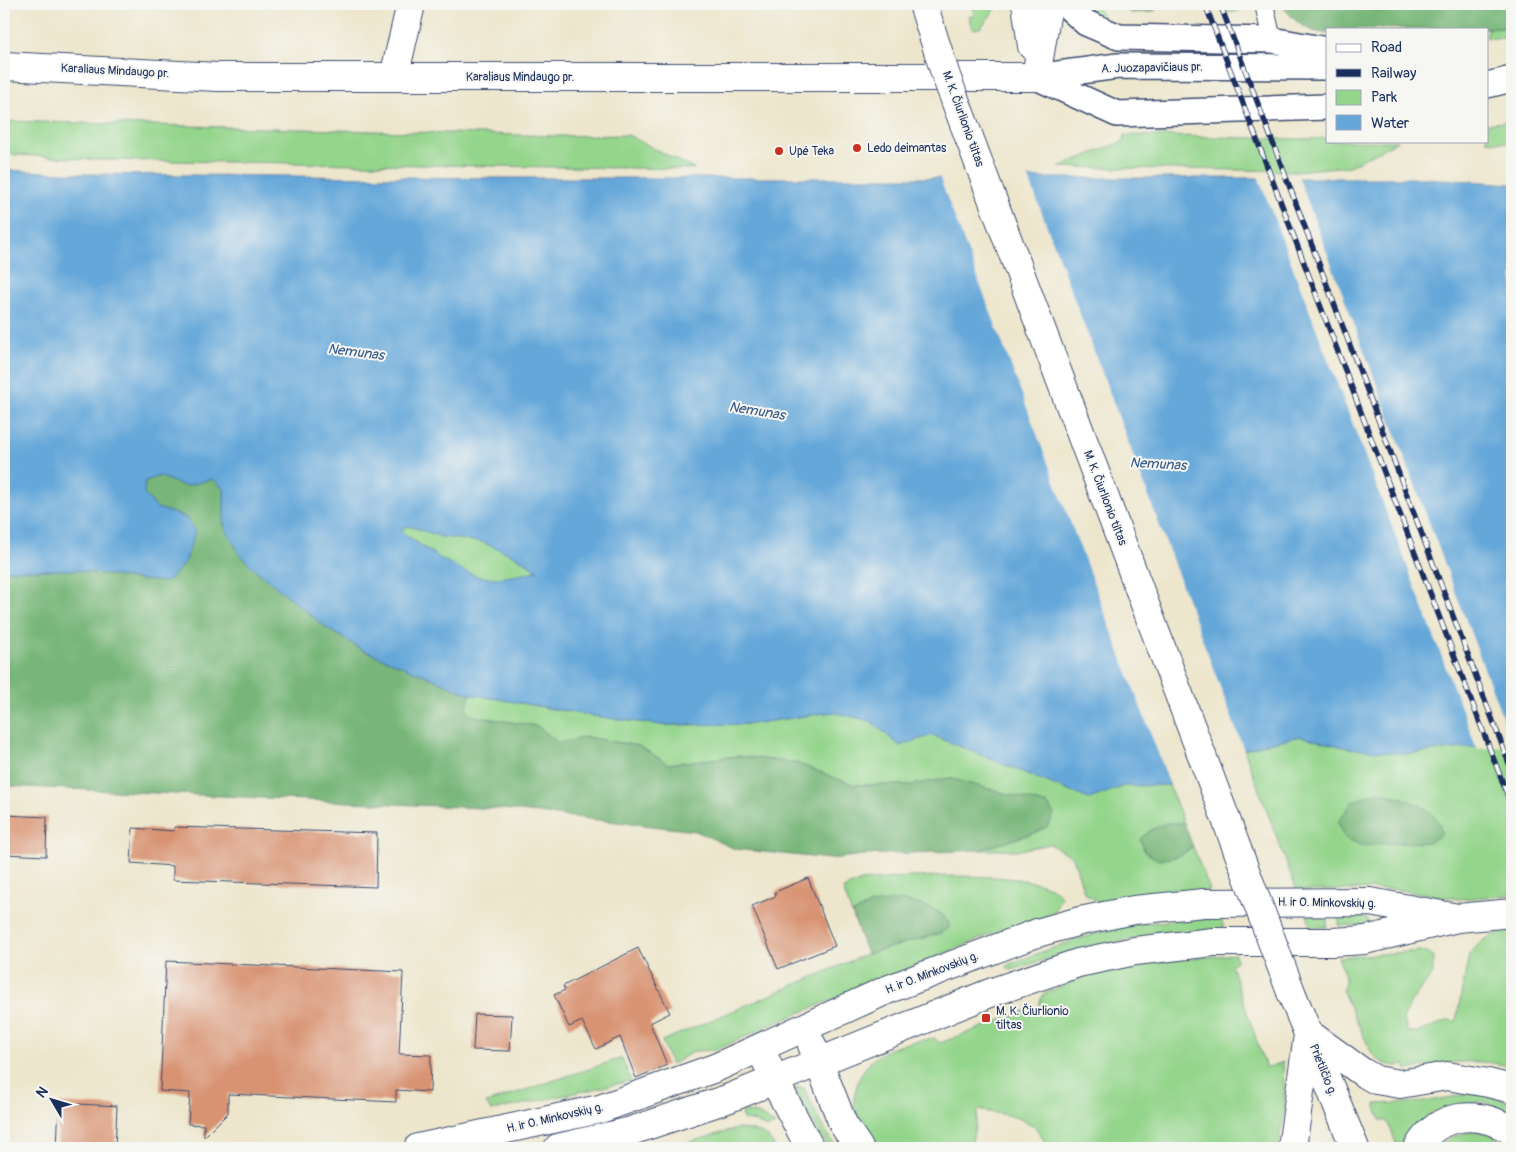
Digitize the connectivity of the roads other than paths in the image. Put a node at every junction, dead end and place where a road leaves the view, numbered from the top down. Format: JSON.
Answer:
{"nodes":[{"id":1,"x":411,"y":4,"type":"edge"},
{"id":2,"x":923,"y":4,"type":"edge"},
{"id":3,"x":1026,"y":4,"type":"edge"},
{"id":4,"x":1048,"y":4,"type":"edge"},
{"id":5,"x":1065,"y":4,"type":"edge"},
{"id":6,"x":1264,"y":4,"type":"edge"},
{"id":7,"x":1272,"y":40,"type":"junction"},
{"id":8,"x":1326,"y":50,"type":"edge"},
{"id":9,"x":4,"y":66,"type":"edge"},
{"id":10,"x":1326,"y":67,"type":"edge"},
{"id":11,"x":1488,"y":74,"type":"edge"},
{"id":12,"x":394,"y":77,"type":"junction"},
{"id":13,"x":1036,"y":77,"type":"junction"},
{"id":14,"x":1512,"y":78,"type":"edge"},
{"id":15,"x":1488,"y":85,"type":"edge"},
{"id":16,"x":1326,"y":107,"type":"edge"},
{"id":17,"x":1512,"y":913,"type":"edge"},
{"id":18,"x":1458,"y":918,"type":"junction"},
{"id":19,"x":1291,"y":992,"type":"joint"},
{"id":20,"x":804,"y":1028,"type":"junction"},
{"id":21,"x":1308,"y":1034,"type":"junction"},
{"id":22,"x":761,"y":1047,"type":"junction"},
{"id":23,"x":819,"y":1062,"type":"junction"},
{"id":24,"x":774,"y":1080,"type":"junction"},
{"id":25,"x":1512,"y":1089,"type":"edge"},
{"id":26,"x":1512,"y":1131,"type":"edge"},
{"id":27,"x":418,"y":1148,"type":"edge"},
{"id":28,"x":558,"y":1148,"type":"edge"},
{"id":29,"x":810,"y":1148,"type":"edge"},
{"id":30,"x":859,"y":1148,"type":"edge"},
{"id":31,"x":1292,"y":1148,"type":"edge"},
{"id":32,"x":1355,"y":1148,"type":"edge"},
{"id":33,"x":1418,"y":1148,"type":"edge"}],
"edges":[{"from":1,"to":12,"type":"main road"},
{"from":2,"to":19,"type":"main road","name":"M. K. Čiurlionio tiltas","bridge":true},
{"from":3,"to":13,"type":"main road"},
{"from":4,"to":13,"type":"main road"},
{"from":5,"to":7,"type":"main road"},
{"from":6,"to":7,"type":"street"},
{"from":7,"to":8,"type":"main road"},
{"from":9,"to":12,"type":"main road","name":"Karaliaus Mindaugo pr."},
{"from":10,"to":13,"type":"main road","name":"A. Juozapavičiaus pr."},
{"from":11,"to":14,"type":"main road"},
{"from":12,"to":13,"type":"main road","name":"Karaliaus Mindaugo pr."},
{"from":13,"to":16,"type":"main road"},
{"from":14,"to":15,"type":"main road"},
{"from":17,"to":18,"type":"main road"},
{"from":18,"to":20,"type":"main road","name":"H. ir O. Minkovskių g."},
{"from":18,"to":23,"type":"main road"},
{"from":19,"to":21,"type":"main road","name":"Prietilčio g."},
{"from":20,"to":22,"type":"main road","name":"H. ir O. Minkovskių g."},
{"from":20,"to":23,"type":"main road"},
{"from":21,"to":25,"type":"main road"},
{"from":21,"to":31,"type":"main road"},
{"from":21,"to":32,"type":"main road","name":"Prietilčio g."},
{"from":22,"to":24,"type":"main road"},
{"from":22,"to":27,"type":"main road","name":"H. ir O. Minkovskių g."},
{"from":23,"to":24,"type":"main road"},
{"from":23,"to":30,"type":"main road"},
{"from":24,"to":28,"type":"main road"},
{"from":24,"to":29,"type":"main road"},
{"from":26,"to":33,"type":"main road"}]}
